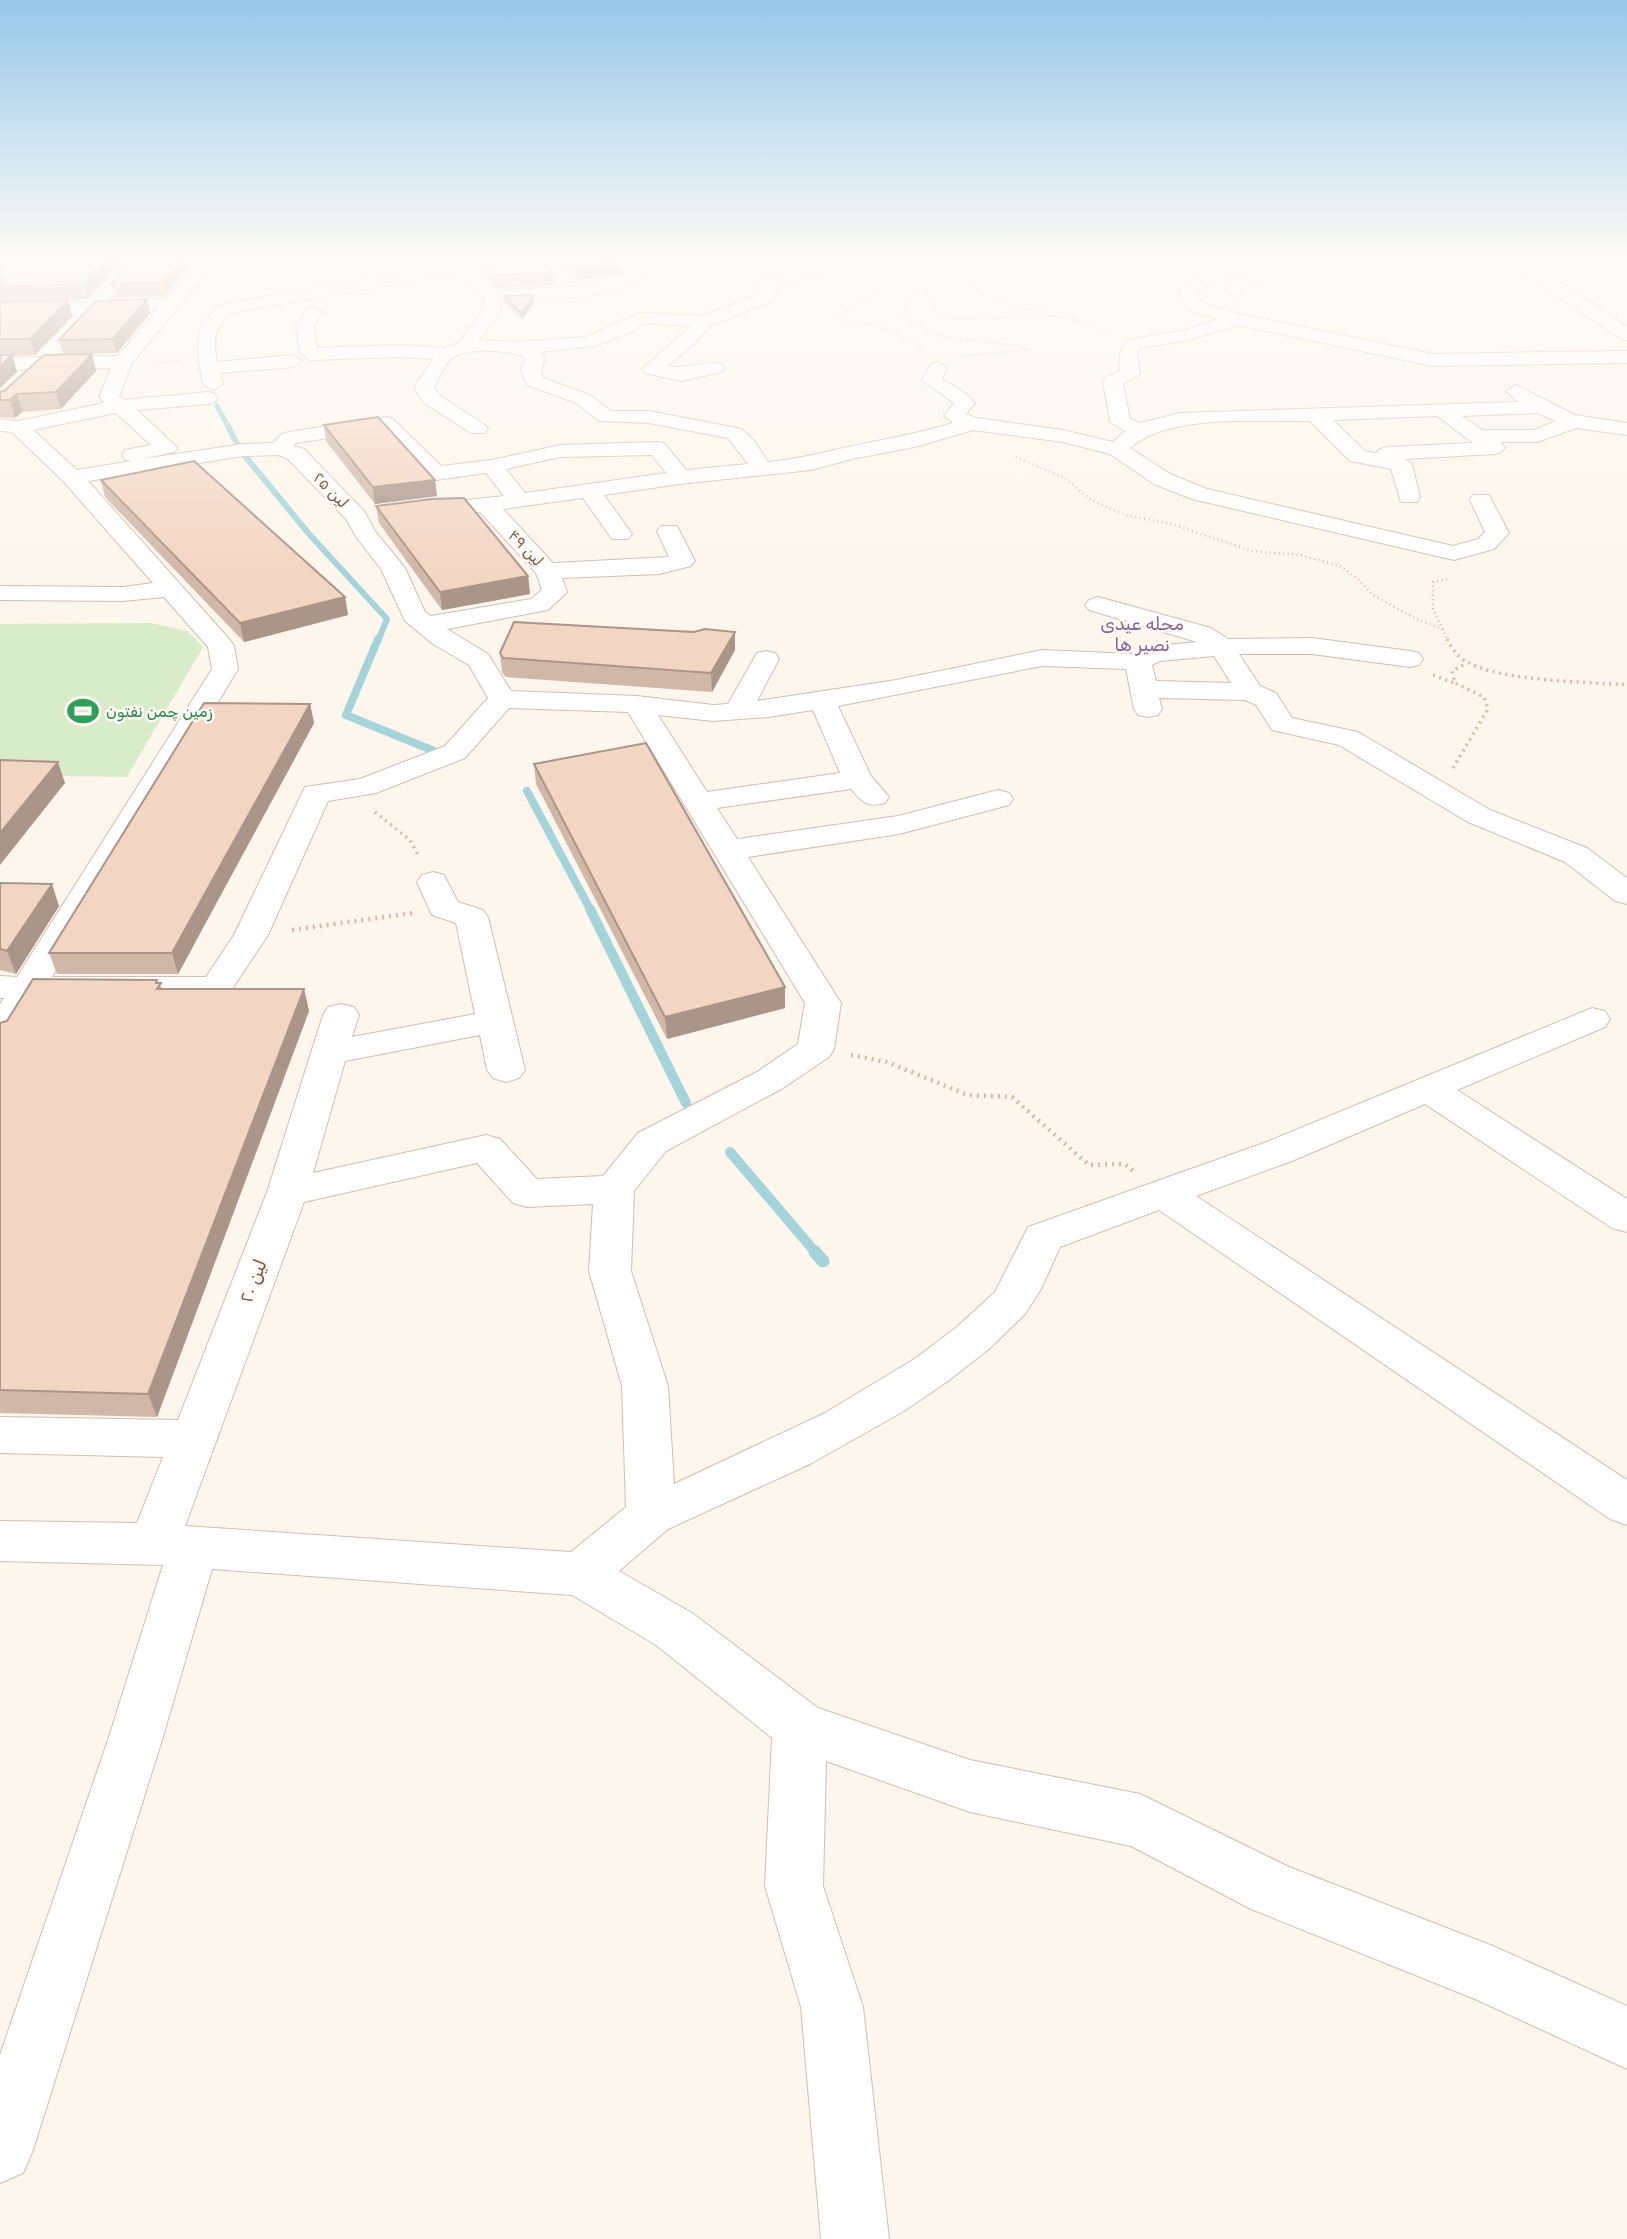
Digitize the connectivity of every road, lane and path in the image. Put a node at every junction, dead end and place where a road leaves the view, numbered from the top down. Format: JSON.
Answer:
{"nodes":[{"id":1,"x":41,"y":364,"type":"edge"},
{"id":2,"x":80,"y":364,"type":"edge"},
{"id":3,"x":208,"y":364,"type":"edge"},
{"id":4,"x":275,"y":364,"type":"edge"},
{"id":5,"x":438,"y":364,"type":"edge"},
{"id":6,"x":533,"y":364,"type":"edge"},
{"id":7,"x":657,"y":364,"type":"edge"},
{"id":8,"x":944,"y":364,"type":"edge"},
{"id":9,"x":1129,"y":364,"type":"edge"},
{"id":10,"x":1481,"y":364,"type":"edge"},
{"id":11,"x":1607,"y":364,"type":"edge"},
{"id":12,"x":122,"y":365,"type":"junction"},
{"id":13,"x":715,"y":368,"type":"dead end"},
{"id":14,"x":210,"y":377,"type":"junction"},
{"id":15,"x":1627,"y":379,"type":"edge"},
{"id":16,"x":24,"y":380,"type":"edge"},
{"id":17,"x":120,"y":406,"type":"junction"},
{"id":18,"x":1537,"y":407,"type":"junction"},
{"id":19,"x":1441,"y":410,"type":"junction"},
{"id":20,"x":1315,"y":415,"type":"junction"},
{"id":21,"x":275,"y":416,"type":"dead end"},
{"id":22,"x":1572,"y":422,"type":"junction"},
{"id":23,"x":972,"y":424,"type":"junction"},
{"id":24,"x":9,"y":426,"type":"edge"},
{"id":25,"x":478,"y":429,"type":"dead end"},
{"id":26,"x":1627,"y":429,"type":"edge"},
{"id":27,"x":1139,"y":430,"type":"junction"},
{"id":28,"x":1474,"y":436,"type":"junction"},
{"id":29,"x":284,"y":443,"type":"junction"},
{"id":30,"x":1117,"y":449,"type":"junction"},
{"id":31,"x":1384,"y":460,"type":"junction"},
{"id":32,"x":492,"y":466,"type":"junction"},
{"id":33,"x":763,"y":470,"type":"junction"},
{"id":34,"x":67,"y":473,"type":"junction"},
{"id":35,"x":680,"y":477,"type":"junction"},
{"id":36,"x":589,"y":490,"type":"junction"},
{"id":37,"x":1409,"y":497,"type":"dead end"},
{"id":38,"x":518,"y":499,"type":"junction"},
{"id":39,"x":1481,"y":500,"type":"dead end"},
{"id":40,"x":486,"y":505,"type":"junction"},
{"id":41,"x":447,"y":506,"type":"edge"},
{"id":42,"x":382,"y":513,"type":"edge"},
{"id":43,"x":356,"y":516,"type":"junction"},
{"id":44,"x":669,"y":531,"type":"dead end"},
{"id":45,"x":620,"y":534,"type":"dead end"},
{"id":46,"x":1454,"y":553,"type":"junction"},
{"id":47,"x":547,"y":571,"type":"junction"},
{"id":48,"x":171,"y":589,"type":"junction"},
{"id":49,"x":0,"y":593,"type":"edge"},
{"id":50,"x":1098,"y":605,"type":"dead end"},
{"id":51,"x":532,"y":630,"type":"edge"},
{"id":52,"x":1445,"y":630,"type":"junction"},
{"id":53,"x":434,"y":631,"type":"junction"},
{"id":54,"x":1221,"y":646,"type":"junction"},
{"id":55,"x":766,"y":659,"type":"dead end"},
{"id":56,"x":1410,"y":659,"type":"dead end"},
{"id":57,"x":1466,"y":663,"type":"junction"},
{"id":58,"x":1627,"y":685,"type":"edge"},
{"id":59,"x":1143,"y":687,"type":"junction"},
{"id":60,"x":1250,"y":692,"type":"junction"},
{"id":61,"x":502,"y":699,"type":"junction"},
{"id":62,"x":822,"y":700,"type":"junction"},
{"id":63,"x":637,"y":704,"type":"junction"},
{"id":64,"x":737,"y":712,"type":"junction"},
{"id":65,"x":858,"y":779,"type":"junction"},
{"id":66,"x":365,"y":787,"type":"junction"},
{"id":67,"x":1437,"y":791,"type":"junction"},
{"id":68,"x":998,"y":799,"type":"dead end"},
{"id":69,"x":698,"y":802,"type":"junction"},
{"id":70,"x":899,"y":825,"type":"junction"},
{"id":71,"x":728,"y":850,"type":"junction"},
{"id":72,"x":48,"y":893,"type":"edge"},
{"id":73,"x":84,"y":893,"type":"junction"},
{"id":74,"x":1627,"y":894,"type":"edge"},
{"id":75,"x":438,"y":895,"type":"junction"},
{"id":76,"x":251,"y":935,"type":"junction"},
{"id":77,"x":13,"y":987,"type":"edge"},
{"id":78,"x":341,"y":1015,"type":"dead end"},
{"id":79,"x":1592,"y":1020,"type":"dead end"},
{"id":80,"x":495,"y":1021,"type":"junction"},
{"id":81,"x":0,"y":1033,"type":"edge"},
{"id":82,"x":816,"y":1049,"type":"junction"},
{"id":83,"x":329,"y":1053,"type":"junction"},
{"id":84,"x":506,"y":1070,"type":"dead end"},
{"id":85,"x":1429,"y":1089,"type":"junction"},
{"id":86,"x":614,"y":1189,"type":"junction"},
{"id":87,"x":287,"y":1192,"type":"junction"},
{"id":88,"x":1162,"y":1194,"type":"junction"},
{"id":89,"x":1627,"y":1218,"type":"edge"},
{"id":90,"x":0,"y":1435,"type":"edge"},
{"id":91,"x":193,"y":1439,"type":"junction"},
{"id":92,"x":1627,"y":1505,"type":"edge"},
{"id":93,"x":651,"y":1515,"type":"junction"},
{"id":94,"x":0,"y":1541,"type":"edge"},
{"id":95,"x":174,"y":1546,"type":"junction"},
{"id":96,"x":580,"y":1574,"type":"junction"},
{"id":97,"x":800,"y":1727,"type":"junction"},
{"id":98,"x":1627,"y":2038,"type":"edge"},
{"id":99,"x":0,"y":2150,"type":"edge"},
{"id":100,"x":855,"y":2239,"type":"edge"}],
"edges":[{"from":1,"to":16,"type":"street"},
{"from":2,"to":12,"type":"street"},
{"from":3,"to":14,"type":"street"},
{"from":4,"to":14,"type":"street"},
{"from":5,"to":25,"type":"street"},
{"from":6,"to":33,"type":"street"},
{"from":7,"to":13,"type":"street"},
{"from":8,"to":23,"type":"street"},
{"from":9,"to":27,"type":"street"},
{"from":10,"to":18,"type":"street"},
{"from":11,"to":15,"type":"street"},
{"from":12,"to":14,"type":"path"},
{"from":12,"to":17,"type":"street"},
{"from":14,"to":17,"type":"street"},
{"from":17,"to":24,"type":"street"},
{"from":17,"to":34,"type":"street"},
{"from":18,"to":19,"type":"street"},
{"from":18,"to":22,"type":"street"},
{"from":19,"to":20,"type":"street"},
{"from":19,"to":28,"type":"street"},
{"from":20,"to":27,"type":"street"},
{"from":20,"to":31,"type":"street"},
{"from":21,"to":29,"type":"street"},
{"from":22,"to":26,"type":"street"},
{"from":22,"to":28,"type":"street"},
{"from":23,"to":30,"type":"street"},
{"from":23,"to":33,"type":"street"},
{"from":23,"to":52,"type":"path"},
{"from":24,"to":34,"type":"street"},
{"from":27,"to":30,"type":"street"},
{"from":28,"to":31,"type":"street"},
{"from":29,"to":32,"type":"street"},
{"from":29,"to":34,"type":"street"},
{"from":29,"to":43,"type":"street","name":"لین ۲۵"},
{"from":30,"to":46,"type":"street"},
{"from":31,"to":37,"type":"street"},
{"from":32,"to":35,"type":"street"},
{"from":32,"to":38,"type":"street"},
{"from":33,"to":35,"type":"street"},
{"from":34,"to":48,"type":"street"},
{"from":35,"to":36,"type":"street"},
{"from":36,"to":38,"type":"street"},
{"from":36,"to":45,"type":"street"},
{"from":38,"to":40,"type":"street"},
{"from":39,"to":46,"type":"street"},
{"from":40,"to":41,"type":"street"},
{"from":40,"to":47,"type":"street","name":"لین ۴۹"},
{"from":42,"to":43,"type":"street"},
{"from":43,"to":53,"type":"street","name":"لین ۲۵"},
{"from":44,"to":47,"type":"street"},
{"from":46,"to":52,"type":"path"},
{"from":47,"to":53,"type":"street","name":"لین ۴۹"},
{"from":48,"to":49,"type":"street"},
{"from":48,"to":73,"type":"street"},
{"from":50,"to":54,"type":"street"},
{"from":51,"to":53,"type":"street"},
{"from":52,"to":57,"type":"path"},
{"from":53,"to":61,"type":"street","name":"لین ۲۵"},
{"from":54,"to":56,"type":"street"},
{"from":54,"to":59,"type":"street"},
{"from":54,"to":60,"type":"street"},
{"from":55,"to":64,"type":"street"},
{"from":57,"to":58,"type":"path"},
{"from":57,"to":67,"type":"path"},
{"from":59,"to":60,"type":"street"},
{"from":59,"to":62,"type":"street"},
{"from":60,"to":67,"type":"street"},
{"from":61,"to":63,"type":"street"},
{"from":61,"to":66,"type":"street"},
{"from":62,"to":64,"type":"street"},
{"from":62,"to":65,"type":"street"},
{"from":63,"to":64,"type":"street"},
{"from":63,"to":69,"type":"street"},
{"from":65,"to":69,"type":"street"},
{"from":65,"to":70,"type":"street"},
{"from":66,"to":75,"type":"path"},
{"from":66,"to":76,"type":"street"},
{"from":67,"to":74,"type":"street"},
{"from":68,"to":70,"type":"street"},
{"from":69,"to":71,"type":"street"},
{"from":70,"to":71,"type":"street"},
{"from":71,"to":82,"type":"street"},
{"from":72,"to":73,"type":"street"},
{"from":73,"to":77,"type":"street"},
{"from":75,"to":76,"type":"path"},
{"from":75,"to":80,"type":"street"},
{"from":76,"to":77,"type":"street"},
{"from":77,"to":81,"type":"street"},
{"from":78,"to":83,"type":"street","name":"لین ۲۰"},
{"from":79,"to":85,"type":"street"},
{"from":80,"to":83,"type":"street"},
{"from":80,"to":84,"type":"street"},
{"from":82,"to":86,"type":"street"},
{"from":82,"to":88,"type":"path"},
{"from":83,"to":87,"type":"street","name":"لین ۲۰"},
{"from":85,"to":88,"type":"street"},
{"from":85,"to":89,"type":"street"},
{"from":86,"to":87,"type":"street"},
{"from":86,"to":93,"type":"street"},
{"from":87,"to":91,"type":"street","name":"لین ۲۰"},
{"from":88,"to":92,"type":"street"},
{"from":88,"to":93,"type":"street"},
{"from":90,"to":91,"type":"street"},
{"from":91,"to":95,"type":"street","name":"لین ۲۰"},
{"from":93,"to":96,"type":"street"},
{"from":94,"to":95,"type":"street"},
{"from":95,"to":96,"type":"street"},
{"from":95,"to":99,"type":"street","name":"لین ۲۰"},
{"from":96,"to":97,"type":"street"},
{"from":97,"to":98,"type":"street"},
{"from":97,"to":100,"type":"street"}]}
